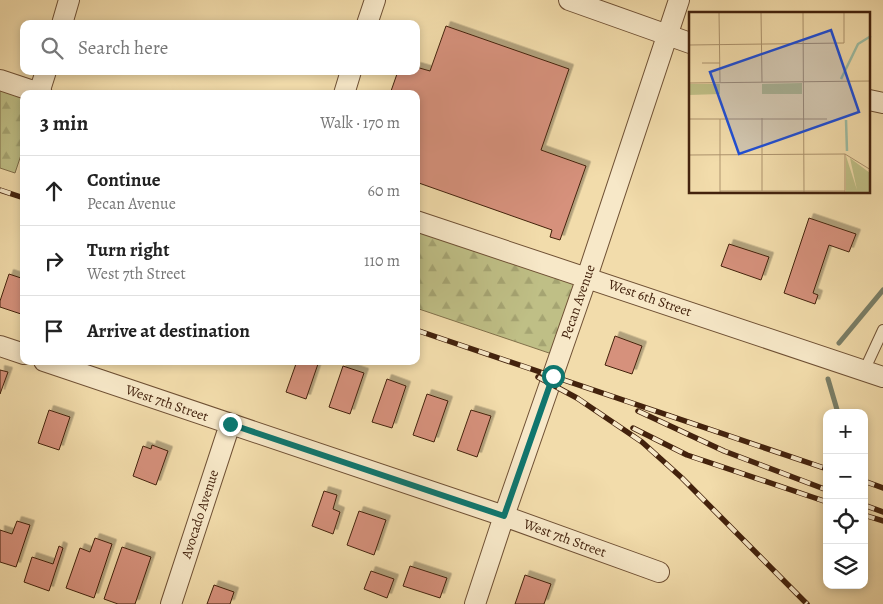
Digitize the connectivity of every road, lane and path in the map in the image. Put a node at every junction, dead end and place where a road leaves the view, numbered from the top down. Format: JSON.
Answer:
{"nodes":[{"id":1,"x":70,"y":0,"type":"edge"},
{"id":2,"x":375,"y":0,"type":"edge"},
{"id":3,"x":568,"y":0,"type":"edge"},
{"id":4,"x":679,"y":0,"type":"edge"},
{"id":5,"x":63,"y":20,"type":"edge"},
{"id":6,"x":368,"y":20,"type":"edge"},
{"id":7,"x":668,"y":35,"type":"junction"},
{"id":8,"x":689,"y":43,"type":"edge"},
{"id":9,"x":45,"y":75,"type":"edge"},
{"id":10,"x":350,"y":75,"type":"edge"},
{"id":11,"x":0,"y":80,"type":"edge"},
{"id":12,"x":31,"y":90,"type":"edge"},
{"id":13,"x":41,"y":90,"type":"edge"},
{"id":14,"x":345,"y":90,"type":"edge"},
{"id":15,"x":870,"y":100,"type":"edge"},
{"id":16,"x":883,"y":103,"type":"edge"},
{"id":17,"x":420,"y":222,"type":"edge"},
{"id":18,"x":587,"y":277,"type":"junction"},
{"id":19,"x":883,"y":330,"type":"edge"},
{"id":20,"x":0,"y":346,"type":"edge"},
{"id":21,"x":20,"y":353,"type":"edge"},
{"id":22,"x":56,"y":365,"type":"edge"},
{"id":23,"x":874,"y":374,"type":"edge"},
{"id":24,"x":230,"y":424,"type":"junction"},
{"id":25,"x":504,"y":516,"type":"junction"},
{"id":26,"x":659,"y":572,"type":"dead end"},
{"id":27,"x":171,"y":604,"type":"edge"},
{"id":28,"x":475,"y":604,"type":"edge"}],
"edges":[{"from":1,"to":5,"type":"street"},
{"from":2,"to":6,"type":"street"},
{"from":3,"to":7,"type":"street"},
{"from":4,"to":7,"type":"street","name":"Pecan Avenue"},
{"from":7,"to":8,"type":"street"},
{"from":7,"to":18,"type":"street","name":"Pecan Avenue"},
{"from":9,"to":13,"type":"street"},
{"from":10,"to":14,"type":"street"},
{"from":11,"to":12,"type":"street"},
{"from":15,"to":16,"type":"street"},
{"from":17,"to":18,"type":"street","name":"West 6th Street"},
{"from":18,"to":23,"type":"street","name":"West 6th Street"},
{"from":18,"to":25,"type":"street","name":"Pecan Avenue"},
{"from":19,"to":23,"type":"lane"},
{"from":20,"to":21,"type":"street"},
{"from":22,"to":24,"type":"street","name":"West 7th Street"},
{"from":24,"to":25,"type":"street","name":"West 7th Street"},
{"from":24,"to":27,"type":"street","name":"Avocado Avenue"},
{"from":25,"to":26,"type":"street","name":"West 7th Street"},
{"from":25,"to":28,"type":"street","name":"Pecan Avenue"}]}
